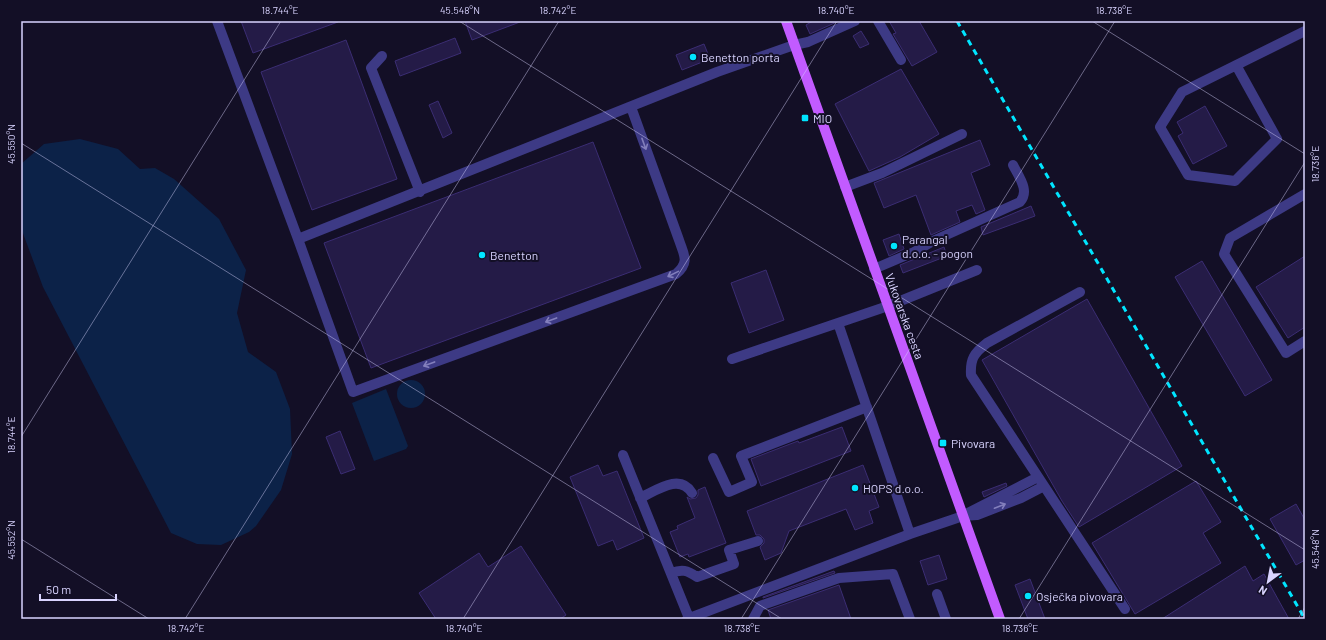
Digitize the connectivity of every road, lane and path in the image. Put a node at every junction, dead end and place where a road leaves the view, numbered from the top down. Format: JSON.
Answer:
{"nodes":[{"id":1,"x":217,"y":21,"type":"edge"},
{"id":2,"x":786,"y":21,"type":"edge"},
{"id":3,"x":855,"y":21,"type":"edge"},
{"id":4,"x":878,"y":21,"type":"edge"},
{"id":5,"x":1305,"y":31,"type":"edge"},
{"id":6,"x":794,"y":45,"type":"junction"},
{"id":7,"x":382,"y":56,"type":"dead end"},
{"id":8,"x":901,"y":60,"type":"dead end"},
{"id":9,"x":1236,"y":65,"type":"junction"},
{"id":10,"x":631,"y":107,"type":"junction"},
{"id":11,"x":962,"y":134,"type":"dead end"},
{"id":12,"x":1013,"y":165,"type":"dead end"},
{"id":13,"x":845,"y":187,"type":"junction"},
{"id":14,"x":420,"y":192,"type":"junction"},
{"id":15,"x":1305,"y":194,"type":"edge"},
{"id":16,"x":298,"y":239,"type":"junction"},
{"id":17,"x":874,"y":269,"type":"junction"},
{"id":18,"x":977,"y":270,"type":"dead end"},
{"id":19,"x":1080,"y":292,"type":"dead end"},
{"id":20,"x":888,"y":306,"type":"junction"},
{"id":21,"x":838,"y":323,"type":"junction"},
{"id":22,"x":1305,"y":341,"type":"edge"},
{"id":23,"x":732,"y":359,"type":"dead end"},
{"id":24,"x":867,"y":407,"type":"junction"},
{"id":25,"x":623,"y":455,"type":"dead end"},
{"id":26,"x":713,"y":458,"type":"dead end"},
{"id":27,"x":1041,"y":482,"type":"junction"},
{"id":28,"x":692,"y":493,"type":"dead end"},
{"id":29,"x":640,"y":498,"type":"junction"},
{"id":30,"x":963,"y":516,"type":"junction"},
{"id":31,"x":910,"y":534,"type":"junction"},
{"id":32,"x":758,"y":541,"type":"dead end"},
{"id":33,"x":671,"y":573,"type":"junction"},
{"id":34,"x":937,"y":594,"type":"dead end"},
{"id":35,"x":1125,"y":609,"type":"dead end"},
{"id":36,"x":688,"y":619,"type":"edge"},
{"id":37,"x":752,"y":619,"type":"edge"},
{"id":38,"x":910,"y":619,"type":"edge"},
{"id":39,"x":946,"y":619,"type":"edge"},
{"id":40,"x":1000,"y":619,"type":"edge"}],
"edges":[{"from":1,"to":16,"type":"lane"},
{"from":2,"to":6,"type":"main road","name":"Vukovarska cesta"},
{"from":3,"to":6,"type":"lane"},
{"from":4,"to":8,"type":"lane"},
{"from":5,"to":9,"type":"lane"},
{"from":6,"to":10,"type":"lane"},
{"from":6,"to":13,"type":"main road","name":"Vukovarska cesta"},
{"from":7,"to":14,"type":"lane"},
{"from":9,"to":9,"type":"lane"},
{"from":10,"to":14,"type":"lane"},
{"from":10,"to":16,"type":"lane","one_way":true},
{"from":11,"to":13,"type":"lane"},
{"from":12,"to":17,"type":"lane"},
{"from":13,"to":17,"type":"main road","name":"Vukovarska cesta"},
{"from":14,"to":16,"type":"lane"},
{"from":15,"to":22,"type":"lane"},
{"from":17,"to":20,"type":"main road","name":"Vukovarska cesta"},
{"from":18,"to":20,"type":"lane"},
{"from":19,"to":27,"type":"lane"},
{"from":20,"to":21,"type":"lane"},
{"from":20,"to":30,"type":"main road","name":"Vukovarska cesta"},
{"from":21,"to":23,"type":"lane"},
{"from":21,"to":24,"type":"lane"},
{"from":24,"to":26,"type":"lane"},
{"from":24,"to":31,"type":"lane"},
{"from":25,"to":29,"type":"lane"},
{"from":27,"to":30,"type":"lane"},
{"from":27,"to":35,"type":"lane"},
{"from":28,"to":29,"type":"lane"},
{"from":29,"to":33,"type":"lane"},
{"from":30,"to":31,"type":"lane"},
{"from":30,"to":40,"type":"main road","name":"Vukovarska cesta"},
{"from":31,"to":36,"type":"lane"},
{"from":32,"to":33,"type":"lane"},
{"from":33,"to":36,"type":"lane"},
{"from":34,"to":39,"type":"lane"},
{"from":37,"to":38,"type":"lane"}]}
